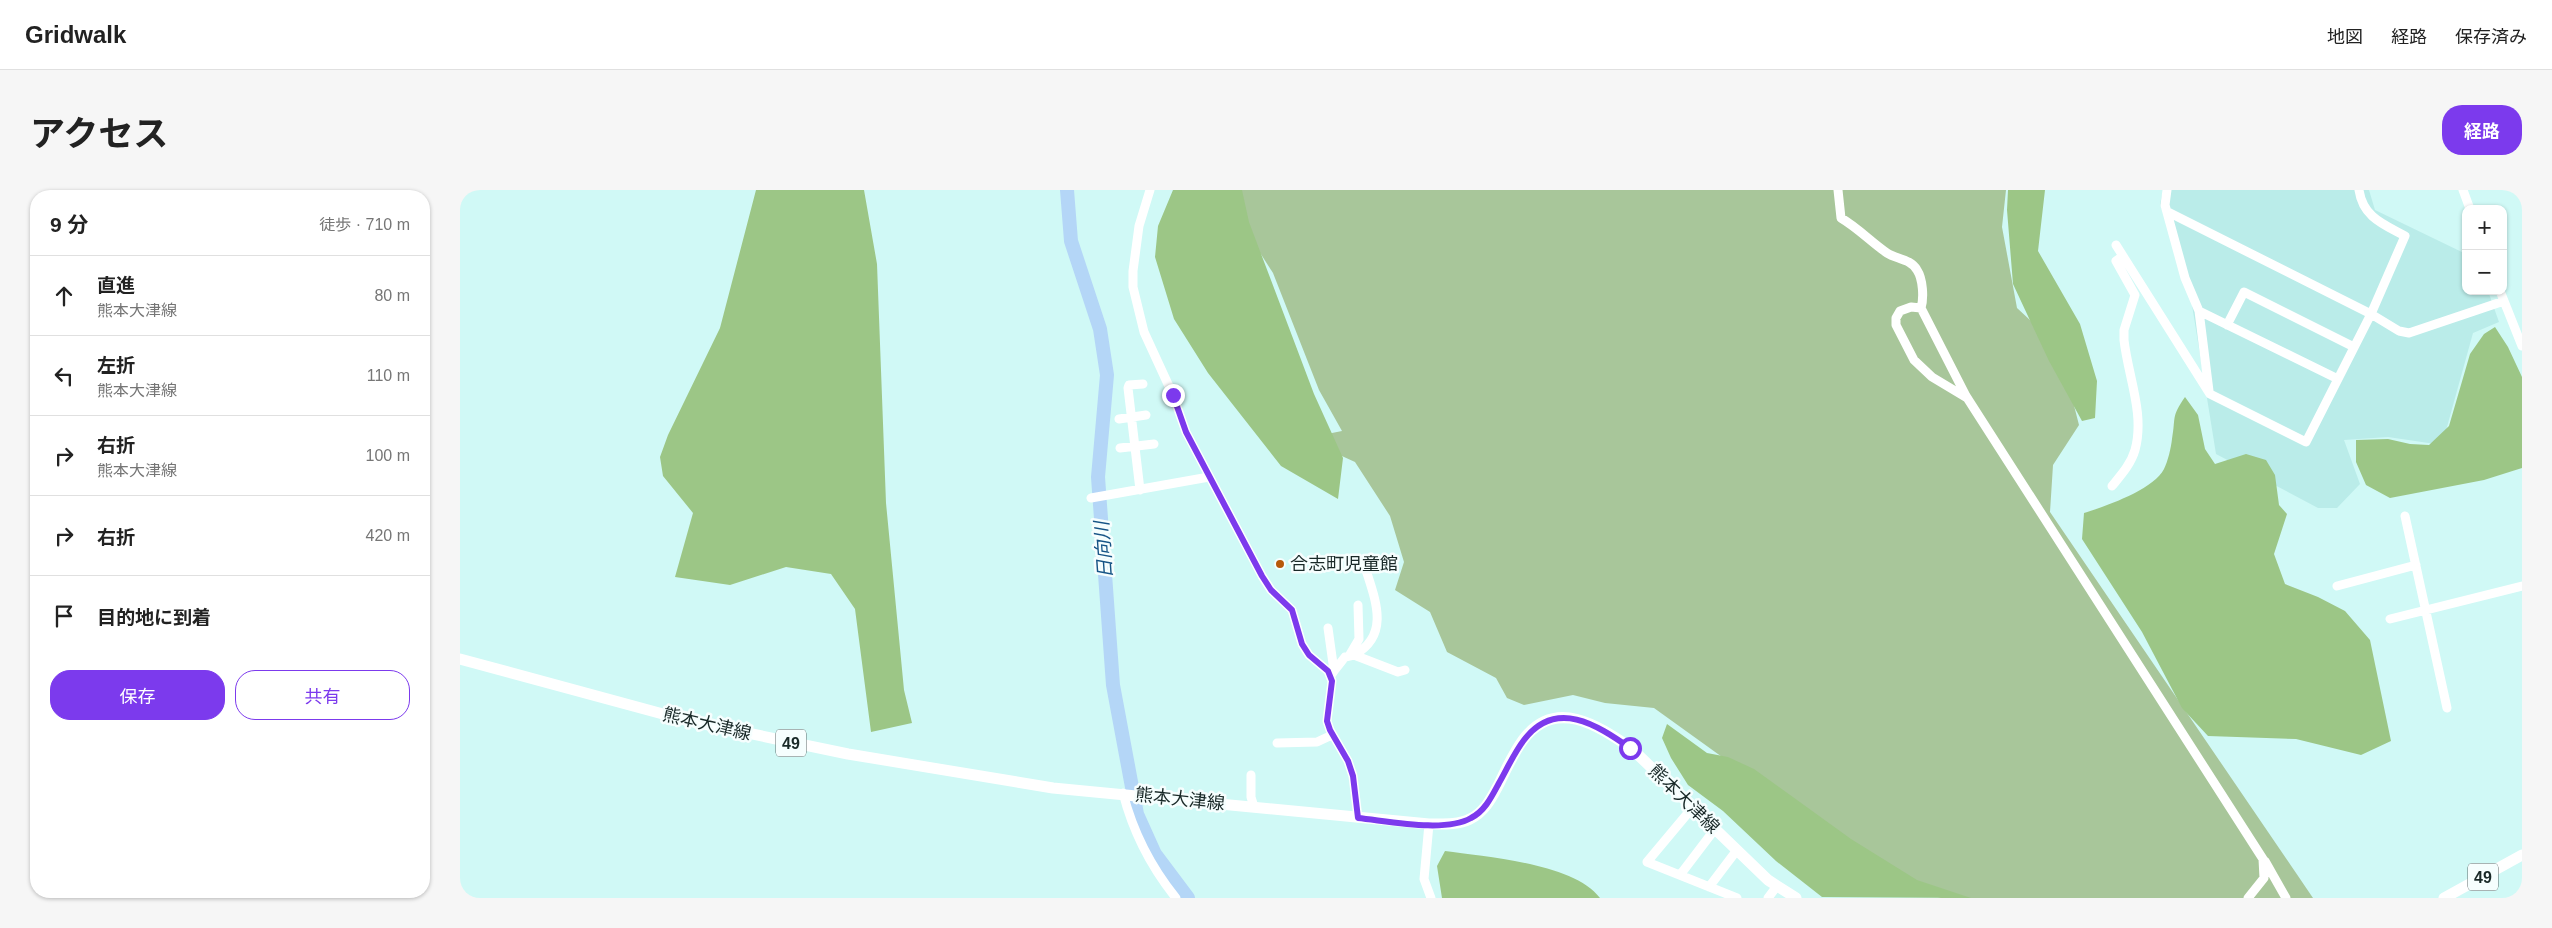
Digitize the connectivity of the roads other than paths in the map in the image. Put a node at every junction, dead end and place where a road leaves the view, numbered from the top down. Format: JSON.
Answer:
{"nodes":[{"id":1,"x":1150,"y":190,"type":"edge"},
{"id":2,"x":1838,"y":190,"type":"edge"},
{"id":3,"x":2167,"y":190,"type":"edge"},
{"id":4,"x":2359,"y":190,"type":"edge"},
{"id":5,"x":2463,"y":190,"type":"edge"},
{"id":6,"x":2469,"y":205,"type":"edge"},
{"id":7,"x":2168,"y":212,"type":"junction"},
{"id":8,"x":2116,"y":245,"type":"dead end"},
{"id":9,"x":2123,"y":256,"type":"junction"},
{"id":10,"x":2502,"y":295,"type":"edge"},
{"id":11,"x":2504,"y":301,"type":"junction"},
{"id":12,"x":1921,"y":308,"type":"junction"},
{"id":13,"x":2199,"y":311,"type":"junction"},
{"id":14,"x":2371,"y":314,"type":"junction"},
{"id":15,"x":2227,"y":325,"type":"junction"},
{"id":16,"x":2522,"y":346,"type":"edge"},
{"id":17,"x":2354,"y":347,"type":"junction"},
{"id":18,"x":2338,"y":379,"type":"junction"},
{"id":19,"x":1143,"y":384,"type":"dead end"},
{"id":20,"x":2210,"y":394,"type":"junction"},
{"id":21,"x":1967,"y":398,"type":"junction"},
{"id":22,"x":1146,"y":415,"type":"dead end"},
{"id":23,"x":1132,"y":417,"type":"junction"},
{"id":24,"x":1119,"y":419,"type":"dead end"},
{"id":25,"x":1154,"y":444,"type":"dead end"},
{"id":26,"x":1136,"y":446,"type":"junction"},
{"id":27,"x":1120,"y":448,"type":"dead end"},
{"id":28,"x":1209,"y":477,"type":"junction"},
{"id":29,"x":2112,"y":486,"type":"dead end"},
{"id":30,"x":1140,"y":490,"type":"junction"},
{"id":31,"x":1091,"y":498,"type":"dead end"},
{"id":32,"x":2405,"y":516,"type":"dead end"},
{"id":33,"x":2416,"y":565,"type":"junction"},
{"id":34,"x":1365,"y":567,"type":"dead end"},
{"id":35,"x":2337,"y":586,"type":"dead end"},
{"id":36,"x":2522,"y":586,"type":"edge"},
{"id":37,"x":1358,"y":605,"type":"dead end"},
{"id":38,"x":2427,"y":611,"type":"junction"},
{"id":39,"x":2390,"y":619,"type":"dead end"},
{"id":40,"x":1328,"y":628,"type":"dead end"},
{"id":41,"x":1351,"y":656,"type":"junction"},
{"id":42,"x":460,"y":659,"type":"edge"},
{"id":43,"x":1405,"y":670,"type":"dead end"},
{"id":44,"x":1332,"y":673,"type":"junction"},
{"id":45,"x":2447,"y":708,"type":"dead end"},
{"id":46,"x":1332,"y":735,"type":"junction"},
{"id":47,"x":1277,"y":742,"type":"dead end"},
{"id":48,"x":1251,"y":776,"type":"dead end"},
{"id":49,"x":1126,"y":794,"type":"junction"},
{"id":50,"x":1254,"y":807,"type":"junction"},
{"id":51,"x":1693,"y":807,"type":"junction"},
{"id":52,"x":1358,"y":818,"type":"junction"},
{"id":53,"x":1429,"y":824,"type":"junction"},
{"id":54,"x":1715,"y":829,"type":"junction"},
{"id":55,"x":1737,"y":850,"type":"junction"},
{"id":56,"x":2522,"y":855,"type":"edge"},
{"id":57,"x":2263,"y":859,"type":"junction"},
{"id":58,"x":1680,"y":875,"type":"junction"},
{"id":59,"x":1709,"y":886,"type":"junction"},
{"id":60,"x":1777,"y":886,"type":"junction"},
{"id":61,"x":1176,"y":898,"type":"edge"},
{"id":62,"x":1431,"y":898,"type":"edge"},
{"id":63,"x":1737,"y":898,"type":"edge"},
{"id":64,"x":1768,"y":898,"type":"edge"},
{"id":65,"x":1796,"y":898,"type":"edge"},
{"id":66,"x":2248,"y":898,"type":"edge"},
{"id":67,"x":2286,"y":898,"type":"edge"},
{"id":68,"x":2444,"y":898,"type":"edge"}],
"edges":[{"from":1,"to":28,"type":"street"},
{"from":2,"to":12,"type":"street"},
{"from":3,"to":7,"type":"street"},
{"from":4,"to":14,"type":"street"},
{"from":5,"to":6,"type":"street"},
{"from":7,"to":13,"type":"street"},
{"from":7,"to":14,"type":"street"},
{"from":8,"to":9,"type":"street"},
{"from":9,"to":20,"type":"street"},
{"from":9,"to":29,"type":"street"},
{"from":10,"to":11,"type":"street"},
{"from":11,"to":14,"type":"street"},
{"from":11,"to":16,"type":"street"},
{"from":12,"to":21,"type":"street"},
{"from":12,"to":21,"type":"street"},
{"from":13,"to":15,"type":"street"},
{"from":13,"to":20,"type":"street"},
{"from":14,"to":17,"type":"street"},
{"from":15,"to":17,"type":"street"},
{"from":15,"to":18,"type":"street"},
{"from":17,"to":18,"type":"street"},
{"from":18,"to":20,"type":"street"},
{"from":19,"to":23,"type":"street"},
{"from":21,"to":57,"type":"street"},
{"from":22,"to":23,"type":"street"},
{"from":23,"to":24,"type":"street"},
{"from":23,"to":26,"type":"street"},
{"from":25,"to":26,"type":"street"},
{"from":26,"to":27,"type":"street"},
{"from":26,"to":30,"type":"street"},
{"from":28,"to":30,"type":"street"},
{"from":28,"to":44,"type":"street"},
{"from":30,"to":31,"type":"street"},
{"from":32,"to":33,"type":"street"},
{"from":33,"to":35,"type":"street"},
{"from":33,"to":38,"type":"street"},
{"from":34,"to":41,"type":"street"},
{"from":36,"to":38,"type":"street"},
{"from":37,"to":41,"type":"street"},
{"from":38,"to":39,"type":"street"},
{"from":38,"to":45,"type":"street"},
{"from":40,"to":44,"type":"street"},
{"from":41,"to":43,"type":"street"},
{"from":41,"to":44,"type":"street"},
{"from":42,"to":49,"type":"main road","name":"熊本大津線","number":"49"},
{"from":44,"to":46,"type":"street"},
{"from":46,"to":47,"type":"street"},
{"from":46,"to":52,"type":"street"},
{"from":48,"to":50,"type":"street"},
{"from":49,"to":50,"type":"main road","name":"熊本大津線","number":"49"},
{"from":49,"to":61,"type":"street"},
{"from":50,"to":52,"type":"main road","name":"熊本大津線","number":"49"},
{"from":51,"to":53,"type":"main road","name":"熊本大津線","number":"49"},
{"from":51,"to":54,"type":"main road","name":"熊本大津線","number":"49"},
{"from":51,"to":58,"type":"street"},
{"from":52,"to":53,"type":"main road","name":"熊本大津線","number":"49"},
{"from":53,"to":62,"type":"street"},
{"from":54,"to":55,"type":"main road","name":"熊本大津線","number":"49"},
{"from":54,"to":58,"type":"street"},
{"from":55,"to":59,"type":"street"},
{"from":55,"to":60,"type":"main road","name":"熊本大津線","number":"49"},
{"from":56,"to":68,"type":"main road","number":"49"},
{"from":57,"to":66,"type":"street"},
{"from":57,"to":67,"type":"street"},
{"from":58,"to":59,"type":"street"},
{"from":59,"to":63,"type":"street"},
{"from":60,"to":64,"type":"street"},
{"from":60,"to":65,"type":"main road","name":"熊本大津線","number":"49"}]}
